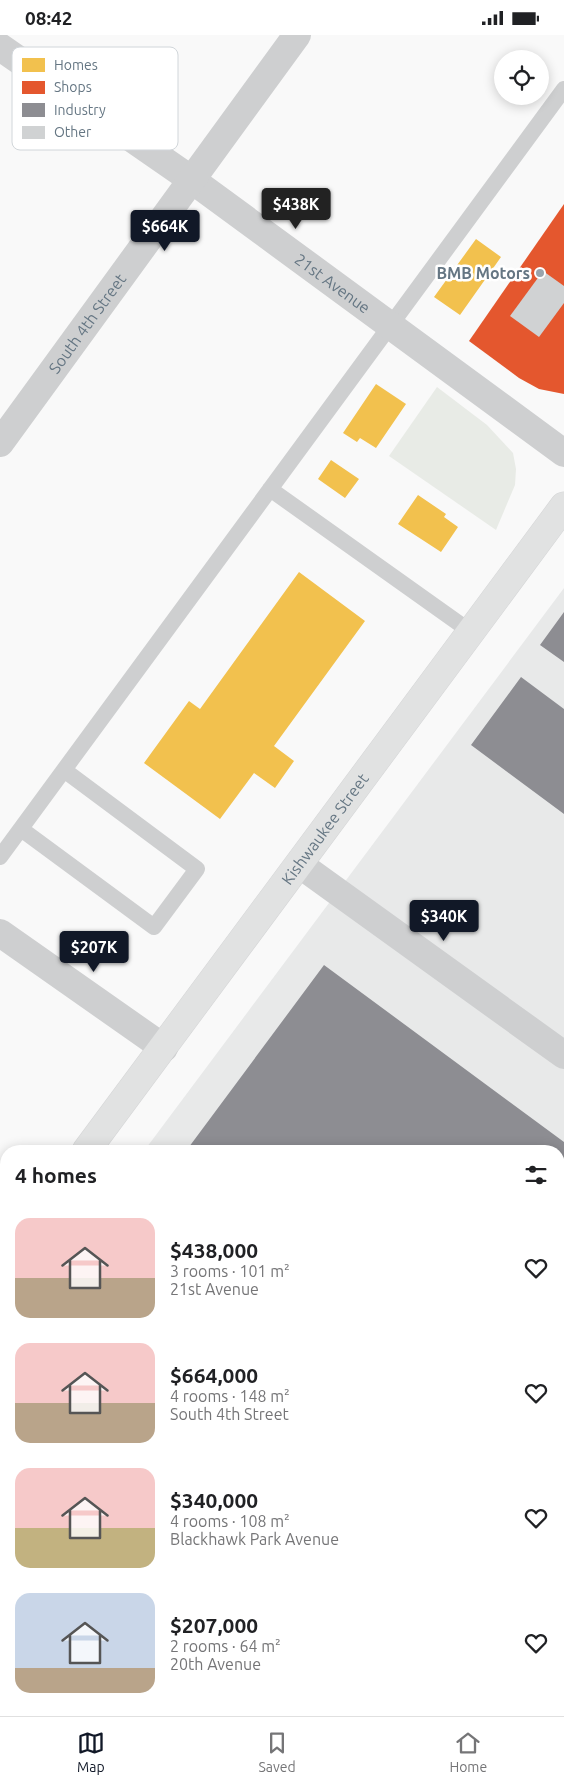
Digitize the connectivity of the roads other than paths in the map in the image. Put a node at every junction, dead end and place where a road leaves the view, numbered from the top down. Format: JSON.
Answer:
{"nodes":[{"id":1,"x":296,"y":35,"type":"edge"},
{"id":2,"x":0,"y":47,"type":"edge"},
{"id":3,"x":12,"y":55,"type":"edge"},
{"id":4,"x":564,"y":89,"type":"edge"},
{"id":5,"x":149,"y":150,"type":"edge"},
{"id":6,"x":192,"y":180,"type":"junction"},
{"id":7,"x":391,"y":326,"type":"junction"},
{"id":8,"x":0,"y":443,"type":"edge"},
{"id":9,"x":564,"y":453,"type":"edge"},
{"id":10,"x":270,"y":489,"type":"junction"},
{"id":11,"x":564,"y":506,"type":"edge"},
{"id":12,"x":471,"y":632,"type":"junction"},
{"id":13,"x":64,"y":770,"type":"junction"},
{"id":14,"x":21,"y":829,"type":"junction"},
{"id":15,"x":0,"y":857,"type":"edge"},
{"id":16,"x":299,"y":864,"type":"junction"},
{"id":17,"x":0,"y":933,"type":"edge"},
{"id":18,"x":164,"y":1048,"type":"junction"},
{"id":19,"x":564,"y":1055,"type":"edge"},
{"id":20,"x":91,"y":1145,"type":"edge"}],
"edges":[{"from":1,"to":6,"type":"street","name":"South 4th Street"},
{"from":2,"to":3,"type":"street","name":"21st Avenue"},
{"from":4,"to":7,"type":"lane"},
{"from":5,"to":6,"type":"street","name":"21st Avenue"},
{"from":6,"to":7,"type":"street","name":"21st Avenue"},
{"from":6,"to":8,"type":"street","name":"South 4th Street"},
{"from":7,"to":9,"type":"street","name":"21st Avenue"},
{"from":7,"to":10,"type":"lane"},
{"from":10,"to":12,"type":"lane"},
{"from":10,"to":13,"type":"lane"},
{"from":11,"to":12,"type":"main road","name":"Kishwaukee Street"},
{"from":12,"to":16,"type":"main road","name":"Kishwaukee Street"},
{"from":13,"to":14,"type":"lane"},
{"from":13,"to":14,"type":"lane"},
{"from":14,"to":15,"type":"lane"},
{"from":16,"to":18,"type":"main road","name":"Kishwaukee Street"},
{"from":16,"to":19,"type":"street"},
{"from":17,"to":18,"type":"street"},
{"from":18,"to":20,"type":"main road","name":"Kishwaukee Street"}]}
